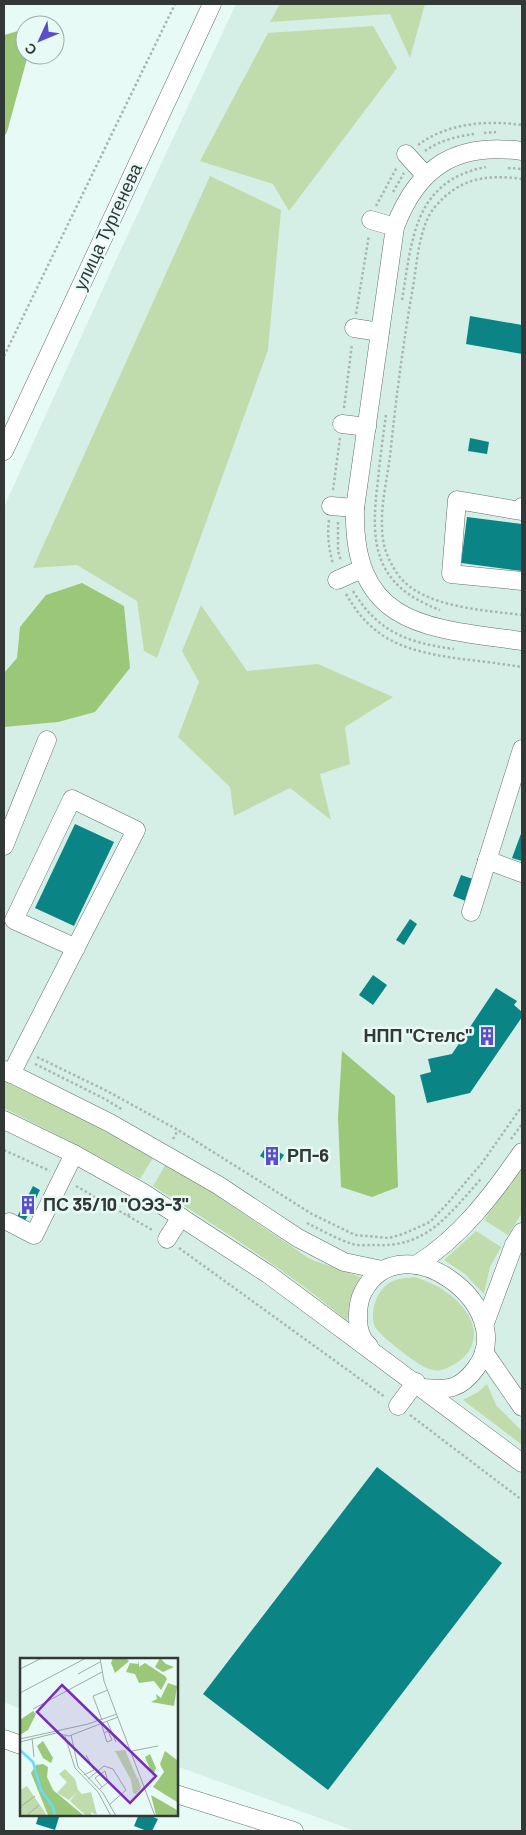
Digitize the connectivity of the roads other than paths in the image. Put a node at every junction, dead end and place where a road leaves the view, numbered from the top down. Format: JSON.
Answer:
{"nodes":[{"id":1,"x":212,"y":4,"type":"edge"},
{"id":2,"x":522,"y":151,"type":"edge"},
{"id":3,"x":410,"y":158,"type":"road end"},
{"id":4,"x":426,"y":176,"type":"junction"},
{"id":5,"x":371,"y":220,"type":"road end"},
{"id":6,"x":395,"y":227,"type":"junction"},
{"id":7,"x":354,"y":328,"type":"road end"},
{"id":8,"x":380,"y":332,"type":"junction"},
{"id":9,"x":342,"y":424,"type":"road end"},
{"id":10,"x":367,"y":427,"type":"junction"},
{"id":11,"x":4,"y":451,"type":"edge"},
{"id":12,"x":522,"y":507,"type":"edge"},
{"id":13,"x":362,"y":569,"type":"junction"},
{"id":14,"x":341,"y":578,"type":"road end"},
{"id":15,"x":522,"y":582,"type":"edge"},
{"id":16,"x":522,"y":641,"type":"edge"},
{"id":17,"x":47,"y":740,"type":"dead end"},
{"id":18,"x":522,"y":749,"type":"edge"},
{"id":19,"x":4,"y":846,"type":"edge"},
{"id":20,"x":488,"y":860,"type":"junction"},
{"id":21,"x":522,"y":873,"type":"edge"},
{"id":22,"x":471,"y":912,"type":"dead end"},
{"id":23,"x":76,"y":948,"type":"junction"},
{"id":24,"x":8,"y":1072,"type":"edge"},
{"id":25,"x":4,"y":1120,"type":"edge"},
{"id":26,"x":514,"y":1149,"type":"edge"},
{"id":27,"x":74,"y":1154,"type":"junction"},
{"id":28,"x":181,"y":1217,"type":"junction"},
{"id":29,"x":9,"y":1222,"type":"dead end"},
{"id":30,"x":522,"y":1232,"type":"edge"},
{"id":31,"x":167,"y":1239,"type":"road end"},
{"id":32,"x":416,"y":1265,"type":"junction"},
{"id":33,"x":382,"y":1270,"type":"junction"},
{"id":34,"x":485,"y":1323,"type":"junction"},
{"id":35,"x":374,"y":1352,"type":"junction"},
{"id":36,"x":484,"y":1352,"type":"junction"},
{"id":37,"x":419,"y":1385,"type":"junction"},
{"id":38,"x":398,"y":1406,"type":"road end"},
{"id":39,"x":522,"y":1407,"type":"edge"},
{"id":40,"x":522,"y":1463,"type":"edge"},
{"id":41,"x":4,"y":1739,"type":"edge"},
{"id":42,"x":20,"y":1744,"type":"edge"},
{"id":43,"x":178,"y":1795,"type":"edge"},
{"id":44,"x":294,"y":1831,"type":"edge"}],
"edges":[{"from":1,"to":11,"type":"street","name":"улица Тургенева"},
{"from":2,"to":4,"type":"street"},
{"from":3,"to":4,"type":"street"},
{"from":4,"to":6,"type":"street"},
{"from":5,"to":6,"type":"street"},
{"from":6,"to":8,"type":"street"},
{"from":7,"to":8,"type":"street"},
{"from":8,"to":10,"type":"street"},
{"from":9,"to":10,"type":"street"},
{"from":10,"to":13,"type":"street"},
{"from":12,"to":15,"type":"street"},
{"from":13,"to":14,"type":"street"},
{"from":13,"to":16,"type":"street"},
{"from":17,"to":19,"type":"street"},
{"from":18,"to":20,"type":"street"},
{"from":20,"to":21,"type":"street"},
{"from":20,"to":22,"type":"street"},
{"from":23,"to":23,"type":"street"},
{"from":23,"to":24,"type":"street"},
{"from":24,"to":33,"type":"street"},
{"from":25,"to":27,"type":"street"},
{"from":26,"to":32,"type":"street"},
{"from":27,"to":28,"type":"street"},
{"from":27,"to":29,"type":"street"},
{"from":28,"to":31,"type":"street"},
{"from":28,"to":35,"type":"street"},
{"from":30,"to":34,"type":"street"},
{"from":32,"to":33,"type":"street"},
{"from":32,"to":34,"type":"street"},
{"from":33,"to":35,"type":"street"},
{"from":34,"to":36,"type":"street"},
{"from":35,"to":37,"type":"street"},
{"from":36,"to":37,"type":"street"},
{"from":36,"to":39,"type":"street"},
{"from":37,"to":38,"type":"street"},
{"from":37,"to":40,"type":"street"},
{"from":41,"to":42,"type":"street"},
{"from":43,"to":44,"type":"street"}]}
